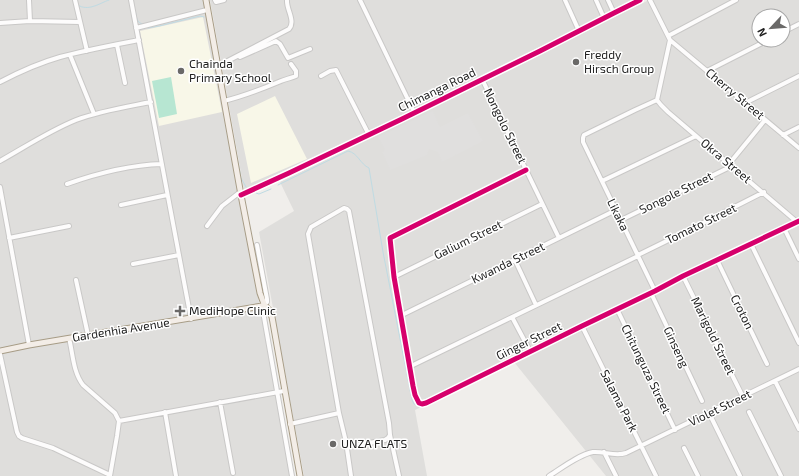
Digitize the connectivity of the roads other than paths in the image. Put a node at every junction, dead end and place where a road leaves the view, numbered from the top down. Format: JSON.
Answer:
{"nodes":[{"id":1,"x":29,"y":0,"type":"edge"},
{"id":2,"x":76,"y":0,"type":"edge"},
{"id":3,"x":131,"y":0,"type":"edge"},
{"id":4,"x":206,"y":0,"type":"edge"},
{"id":5,"x":215,"y":0,"type":"edge"},
{"id":6,"x":224,"y":0,"type":"edge"},
{"id":7,"x":287,"y":0,"type":"edge"},
{"id":8,"x":360,"y":0,"type":"edge"},
{"id":9,"x":565,"y":0,"type":"edge"},
{"id":10,"x":596,"y":0,"type":"edge"},
{"id":11,"x":608,"y":0,"type":"edge"},
{"id":12,"x":640,"y":0,"type":"edge"},
{"id":13,"x":650,"y":0,"type":"edge"},
{"id":14,"x":736,"y":0,"type":"edge"},
{"id":15,"x":207,"y":10,"type":"junction"},
{"id":16,"x":614,"y":13,"type":"junction"},
{"id":17,"x":604,"y":18,"type":"junction"},
{"id":18,"x":30,"y":21,"type":"junction"},
{"id":19,"x":80,"y":22,"type":"junction"},
{"id":20,"x":0,"y":23,"type":"edge"},
{"id":21,"x":136,"y":28,"type":"junction"},
{"id":22,"x":579,"y":31,"type":"junction"},
{"id":23,"x":669,"y":38,"type":"junction"},
{"id":24,"x":139,"y":40,"type":"junction"},
{"id":25,"x":117,"y":45,"type":"junction"},
{"id":26,"x":752,"y":48,"type":"edge"},
{"id":27,"x":310,"y":49,"type":"dead end"},
{"id":28,"x":87,"y":51,"type":"junction"},
{"id":29,"x":70,"y":54,"type":"junction"},
{"id":30,"x":224,"y":62,"type":"junction"},
{"id":31,"x":291,"y":64,"type":"dead end"},
{"id":32,"x":218,"y":66,"type":"junction"},
{"id":33,"x":707,"y":71,"type":"junction"},
{"id":34,"x":321,"y":76,"type":"dead end"},
{"id":35,"x":799,"y":76,"type":"edge"},
{"id":36,"x":482,"y":79,"type":"junction"},
{"id":37,"x":0,"y":82,"type":"edge"},
{"id":38,"x":125,"y":83,"type":"dead end"},
{"id":39,"x":657,"y":100,"type":"junction"},
{"id":40,"x":224,"y":101,"type":"junction"},
{"id":41,"x":151,"y":102,"type":"junction"},
{"id":42,"x":745,"y":103,"type":"junction"},
{"id":43,"x":414,"y":112,"type":"junction"},
{"id":44,"x":94,"y":114,"type":"junction"},
{"id":45,"x":765,"y":120,"type":"junction"},
{"id":46,"x":799,"y":127,"type":"edge"},
{"id":47,"x":369,"y":134,"type":"junction"},
{"id":48,"x":783,"y":135,"type":"junction"},
{"id":49,"x":696,"y":136,"type":"junction"},
{"id":50,"x":799,"y":148,"type":"edge"},
{"id":51,"x":0,"y":161,"type":"edge"},
{"id":52,"x":162,"y":164,"type":"junction"},
{"id":53,"x":730,"y":165,"type":"junction"},
{"id":54,"x":526,"y":170,"type":"junction"},
{"id":55,"x":602,"y":181,"type":"junction"},
{"id":56,"x":67,"y":184,"type":"dead end"},
{"id":57,"x":0,"y":187,"type":"edge"},
{"id":58,"x":764,"y":192,"type":"junction"},
{"id":59,"x":240,"y":194,"type":"junction"},
{"id":60,"x":167,"y":196,"type":"junction"},
{"id":61,"x":2,"y":203,"type":"edge"},
{"id":62,"x":542,"y":204,"type":"junction"},
{"id":63,"x":121,"y":205,"type":"dead end"},
{"id":64,"x":616,"y":210,"type":"junction"},
{"id":65,"x":621,"y":220,"type":"junction"},
{"id":66,"x":798,"y":221,"type":"edge"},
{"id":67,"x":70,"y":226,"type":"dead end"},
{"id":68,"x":207,"y":226,"type":"dead end"},
{"id":69,"x":784,"y":228,"type":"junction"},
{"id":70,"x":9,"y":238,"type":"junction"},
{"id":71,"x":559,"y":238,"type":"junction"},
{"id":72,"x":751,"y":244,"type":"junction"},
{"id":73,"x":257,"y":245,"type":"dead end"},
{"id":74,"x":179,"y":255,"type":"junction"},
{"id":75,"x":638,"y":255,"type":"junction"},
{"id":76,"x":799,"y":259,"type":"edge"},
{"id":77,"x":515,"y":260,"type":"junction"},
{"id":78,"x":717,"y":260,"type":"junction"},
{"id":79,"x":132,"y":264,"type":"dead end"},
{"id":80,"x":683,"y":276,"type":"junction"},
{"id":81,"x":394,"y":277,"type":"junction"},
{"id":82,"x":76,"y":280,"type":"dead end"},
{"id":83,"x":653,"y":292,"type":"junction"},
{"id":84,"x":263,"y":305,"type":"junction"},
{"id":85,"x":536,"y":305,"type":"junction"},
{"id":86,"x":616,"y":309,"type":"junction"},
{"id":87,"x":400,"y":316,"type":"junction"},
{"id":88,"x":512,"y":317,"type":"junction"},
{"id":89,"x":191,"y":319,"type":"junction"},
{"id":90,"x":582,"y":326,"type":"junction"},
{"id":91,"x":88,"y":335,"type":"junction"},
{"id":92,"x":69,"y":338,"type":"junction"},
{"id":93,"x":799,"y":343,"type":"edge"},
{"id":94,"x":30,"y":345,"type":"junction"},
{"id":95,"x":530,"y":352,"type":"junction"},
{"id":96,"x":0,"y":353,"type":"edge"},
{"id":97,"x":767,"y":364,"type":"dead end"},
{"id":98,"x":410,"y":367,"type":"junction"},
{"id":99,"x":799,"y":369,"type":"edge"},
{"id":100,"x":775,"y":381,"type":"junction"},
{"id":101,"x":284,"y":391,"type":"junction"},
{"id":102,"x":278,"y":392,"type":"junction"},
{"id":103,"x":743,"y":397,"type":"junction"},
{"id":104,"x":702,"y":401,"type":"dead end"},
{"id":105,"x":220,"y":402,"type":"junction"},
{"id":106,"x":165,"y":412,"type":"junction"},
{"id":107,"x":749,"y":412,"type":"dead end"},
{"id":108,"x":339,"y":413,"type":"junction"},
{"id":109,"x":709,"y":413,"type":"junction"},
{"id":110,"x":119,"y":421,"type":"junction"},
{"id":111,"x":290,"y":424,"type":"junction"},
{"id":112,"x":799,"y":429,"type":"edge"},
{"id":113,"x":675,"y":430,"type":"junction"},
{"id":114,"x":390,"y":435,"type":"junction"},
{"id":115,"x":346,"y":442,"type":"junction"},
{"id":116,"x":642,"y":446,"type":"junction"},
{"id":117,"x":684,"y":448,"type":"dead end"},
{"id":118,"x":604,"y":452,"type":"junction"},
{"id":119,"x":233,"y":473,"type":"dead end"},
{"id":120,"x":110,"y":476,"type":"edge"},
{"id":121,"x":176,"y":476,"type":"edge"},
{"id":122,"x":292,"y":476,"type":"edge"},
{"id":123,"x":300,"y":476,"type":"edge"},
{"id":124,"x":351,"y":476,"type":"edge"},
{"id":125,"x":399,"y":476,"type":"edge"},
{"id":126,"x":549,"y":476,"type":"edge"},
{"id":127,"x":616,"y":476,"type":"edge"},
{"id":128,"x":656,"y":476,"type":"edge"},
{"id":129,"x":698,"y":476,"type":"edge"},
{"id":130,"x":740,"y":476,"type":"edge"},
{"id":131,"x":781,"y":476,"type":"edge"}],
"edges":[{"from":1,"to":18,"type":"street"},
{"from":2,"to":19,"type":"street"},
{"from":3,"to":21,"type":"street"},
{"from":4,"to":15,"type":"main road"},
{"from":5,"to":6,"type":"street"},
{"from":7,"to":30,"type":"street"},
{"from":8,"to":43,"type":"street"},
{"from":9,"to":22,"type":"street"},
{"from":10,"to":17,"type":"street"},
{"from":11,"to":16,"type":"street"},
{"from":12,"to":16,"type":"street","name":"Chimanga Road"},
{"from":13,"to":23,"type":"street"},
{"from":14,"to":23,"type":"street"},
{"from":15,"to":21,"type":"street"},
{"from":15,"to":32,"type":"main road"},
{"from":16,"to":17,"type":"street","name":"Chimanga Road"},
{"from":17,"to":22,"type":"street","name":"Chimanga Road"},
{"from":18,"to":19,"type":"street"},
{"from":18,"to":20,"type":"street"},
{"from":19,"to":28,"type":"street"},
{"from":21,"to":24,"type":"street"},
{"from":22,"to":36,"type":"street","name":"Chimanga Road"},
{"from":23,"to":33,"type":"street","name":"Cherry Street"},
{"from":23,"to":39,"type":"street"},
{"from":24,"to":25,"type":"street"},
{"from":24,"to":41,"type":"street"},
{"from":25,"to":28,"type":"street"},
{"from":25,"to":38,"type":"street"},
{"from":26,"to":33,"type":"street"},
{"from":27,"to":30,"type":"street"},
{"from":28,"to":29,"type":"street"},
{"from":29,"to":37,"type":"street"},
{"from":29,"to":44,"type":"street"},
{"from":30,"to":32,"type":"street"},
{"from":31,"to":40,"type":"street"},
{"from":32,"to":40,"type":"main road"},
{"from":33,"to":42,"type":"street","name":"Cherry Street"},
{"from":34,"to":47,"type":"street"},
{"from":35,"to":42,"type":"street"},
{"from":36,"to":43,"type":"street","name":"Chimanga Road"},
{"from":36,"to":54,"type":"street","name":"Nongolo Street"},
{"from":39,"to":49,"type":"street","name":"Okra Street"},
{"from":39,"to":55,"type":"street","name":"Likaka"},
{"from":40,"to":59,"type":"main road"},
{"from":41,"to":44,"type":"street"},
{"from":41,"to":52,"type":"street"},
{"from":42,"to":45,"type":"street","name":"Cherry Street"},
{"from":43,"to":47,"type":"street","name":"Chimanga Road"},
{"from":44,"to":51,"type":"street"},
{"from":45,"to":48,"type":"street","name":"Cherry Street"},
{"from":45,"to":53,"type":"street"},
{"from":46,"to":48,"type":"street"},
{"from":47,"to":59,"type":"street","name":"Chimanga Road"},
{"from":48,"to":50,"type":"street","name":"Cherry Street"},
{"from":49,"to":53,"type":"street","name":"Okra Street"},
{"from":49,"to":55,"type":"street"},
{"from":52,"to":56,"type":"street"},
{"from":52,"to":60,"type":"street"},
{"from":53,"to":58,"type":"street","name":"Okra Street"},
{"from":53,"to":65,"type":"street","name":"Songole Street"},
{"from":54,"to":62,"type":"street","name":"Nongolo Street"},
{"from":54,"to":81,"type":"street","name":"Ginger Street"},
{"from":55,"to":64,"type":"street","name":"Likaka"},
{"from":57,"to":61,"type":"street"},
{"from":58,"to":66,"type":"street","name":"Okra Street"},
{"from":58,"to":75,"type":"street","name":"Tomato Street"},
{"from":59,"to":68,"type":"street","name":"Chimanga Road"},
{"from":59,"to":84,"type":"main road"},
{"from":60,"to":63,"type":"street"},
{"from":60,"to":74,"type":"street"},
{"from":61,"to":70,"type":"street"},
{"from":62,"to":71,"type":"street","name":"Nongolo Street"},
{"from":62,"to":81,"type":"street","name":"Galium Street"},
{"from":64,"to":65,"type":"street","name":"Likaka"},
{"from":64,"to":71,"type":"street","name":"Kwanda Street"},
{"from":65,"to":75,"type":"street","name":"Likaka"},
{"from":66,"to":69,"type":"street","name":"Ginger Street"},
{"from":67,"to":70,"type":"street"},
{"from":69,"to":72,"type":"street","name":"Ginger Street"},
{"from":69,"to":76,"type":"street"},
{"from":70,"to":94,"type":"street"},
{"from":71,"to":77,"type":"street","name":"Kwanda Street"},
{"from":72,"to":78,"type":"street","name":"Ginger Street"},
{"from":72,"to":93,"type":"street"},
{"from":73,"to":84,"type":"street"},
{"from":74,"to":79,"type":"street"},
{"from":74,"to":89,"type":"street"},
{"from":75,"to":83,"type":"street","name":"Likaka"},
{"from":75,"to":85,"type":"street","name":"Tomato Street"},
{"from":77,"to":85,"type":"street"},
{"from":77,"to":87,"type":"street","name":"Kwanda Street"},
{"from":78,"to":80,"type":"street","name":"Ginger Street"},
{"from":78,"to":97,"type":"street","name":"Croton"},
{"from":80,"to":83,"type":"street","name":"Ginger Street"},
{"from":80,"to":103,"type":"street","name":"Marigold Street"},
{"from":81,"to":87,"type":"street","name":"Ginger Street"},
{"from":82,"to":91,"type":"street"},
{"from":83,"to":86,"type":"street","name":"Ginger Street"},
{"from":83,"to":104,"type":"street","name":"Ginseng"},
{"from":84,"to":89,"type":"main road","name":"Gardenhia Avenue"},
{"from":84,"to":101,"type":"main road"},
{"from":84,"to":102,"type":"street"},
{"from":85,"to":88,"type":"street","name":"Tomato Street"},
{"from":86,"to":90,"type":"street","name":"Ginger Street"},
{"from":86,"to":113,"type":"street","name":"Chitunguza Street"},
{"from":87,"to":98,"type":"street","name":"Ginger Street"},
{"from":88,"to":95,"type":"street"},
{"from":88,"to":98,"type":"street","name":"Tomato Street"},
{"from":89,"to":91,"type":"main road","name":"Gardenhia Avenue"},
{"from":90,"to":95,"type":"street","name":"Ginger Street"},
{"from":90,"to":116,"type":"street","name":"Salama Park"},
{"from":91,"to":92,"type":"main road","name":"Gardenhia Avenue"},
{"from":92,"to":94,"type":"main road","name":"Gardenhia Avenue"},
{"from":92,"to":110,"type":"street"},
{"from":94,"to":96,"type":"main road","name":"Gardenhia Avenue"},
{"from":95,"to":98,"type":"street","name":"Ginger Street"},
{"from":96,"to":120,"type":"street"},
{"from":99,"to":100,"type":"street","name":"Violet Street"},
{"from":100,"to":103,"type":"street","name":"Violet Street"},
{"from":100,"to":112,"type":"street"},
{"from":101,"to":102,"type":"street"},
{"from":101,"to":111,"type":"main road"},
{"from":102,"to":105,"type":"street"},
{"from":102,"to":122,"type":"street"},
{"from":103,"to":109,"type":"street","name":"Violet Street"},
{"from":105,"to":106,"type":"street"},
{"from":105,"to":119,"type":"street"},
{"from":106,"to":110,"type":"street"},
{"from":106,"to":121,"type":"street"},
{"from":107,"to":131,"type":"street"},
{"from":108,"to":111,"type":"street"},
{"from":108,"to":114,"type":"street"},
{"from":108,"to":115,"type":"street"},
{"from":109,"to":113,"type":"street","name":"Violet Street"},
{"from":109,"to":130,"type":"street"},
{"from":110,"to":120,"type":"street"},
{"from":111,"to":123,"type":"main road"},
{"from":113,"to":116,"type":"street","name":"Violet Street"},
{"from":114,"to":115,"type":"street"},
{"from":114,"to":125,"type":"street"},
{"from":115,"to":124,"type":"street"},
{"from":116,"to":118,"type":"street","name":"Violet Street"},
{"from":116,"to":128,"type":"street","name":"Salama Park"},
{"from":117,"to":129,"type":"street"},
{"from":118,"to":126,"type":"street","name":"Violet Street"},
{"from":118,"to":127,"type":"street"}]}
